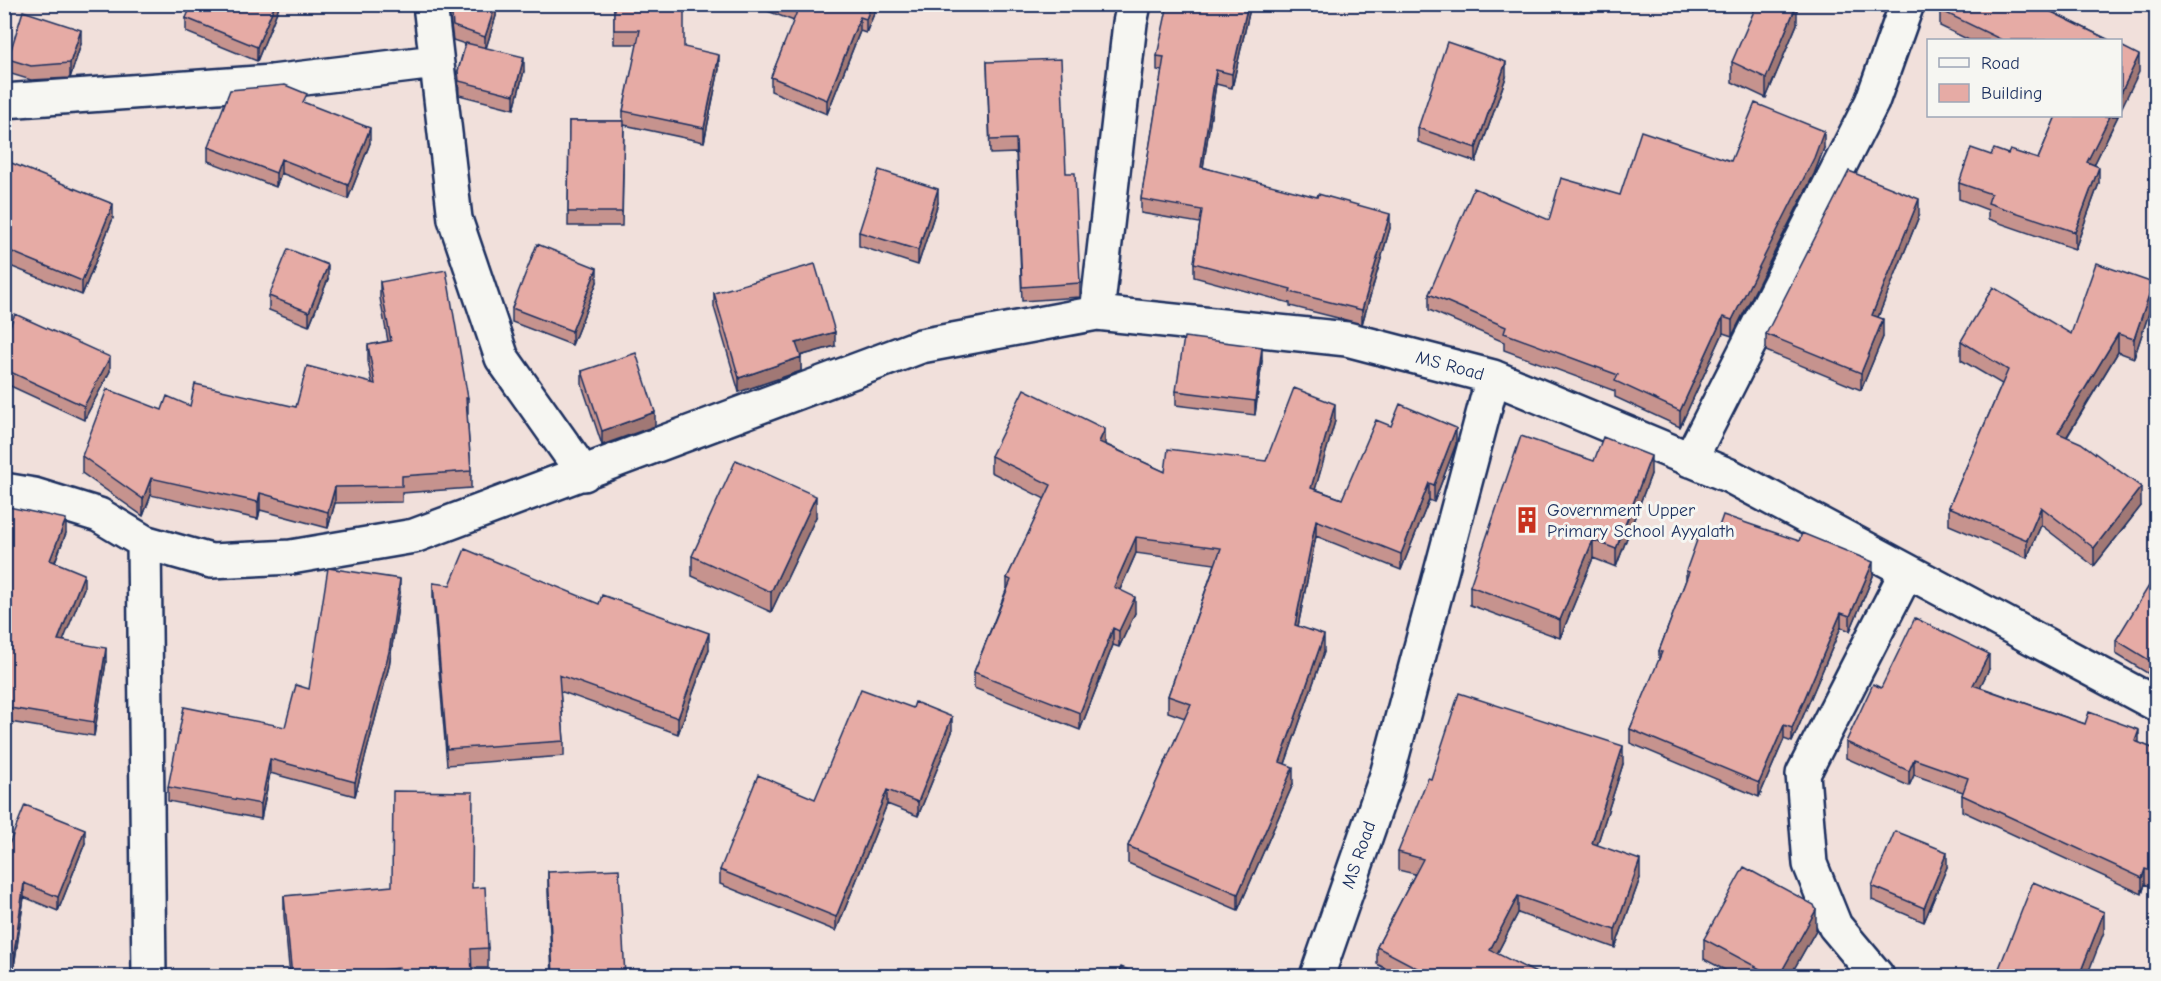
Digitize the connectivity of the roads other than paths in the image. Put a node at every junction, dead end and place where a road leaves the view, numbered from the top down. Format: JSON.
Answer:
{"nodes":[{"id":1,"x":430,"y":4,"type":"edge"},
{"id":2,"x":1134,"y":4,"type":"edge"},
{"id":3,"x":1907,"y":4,"type":"edge"},
{"id":4,"x":435,"y":62,"type":"junction"},
{"id":5,"x":4,"y":101,"type":"edge"},
{"id":6,"x":1097,"y":313,"type":"junction"},
{"id":7,"x":1492,"y":377,"type":"junction"},
{"id":8,"x":1690,"y":460,"type":"junction"},
{"id":9,"x":584,"y":474,"type":"junction"},
{"id":10,"x":4,"y":490,"type":"edge"},
{"id":11,"x":144,"y":542,"type":"junction"},
{"id":12,"x":1907,"y":571,"type":"junction"},
{"id":13,"x":2157,"y":704,"type":"edge"},
{"id":14,"x":149,"y":976,"type":"edge"},
{"id":15,"x":1317,"y":976,"type":"edge"},
{"id":16,"x":1877,"y":976,"type":"edge"}],
"edges":[{"from":1,"to":4,"type":"street"},
{"from":2,"to":6,"type":"street"},
{"from":3,"to":8,"type":"street"},
{"from":4,"to":5,"type":"street"},
{"from":4,"to":9,"type":"street"},
{"from":6,"to":7,"type":"street","name":"MS Road"},
{"from":6,"to":9,"type":"street","name":"MS Road"},
{"from":7,"to":8,"type":"street"},
{"from":7,"to":15,"type":"street","name":"MS Road"},
{"from":8,"to":12,"type":"street"},
{"from":9,"to":11,"type":"street","name":"MS Road"},
{"from":10,"to":11,"type":"street","name":"MS Road"},
{"from":11,"to":14,"type":"street"},
{"from":12,"to":13,"type":"street"},
{"from":12,"to":16,"type":"street"}]}
